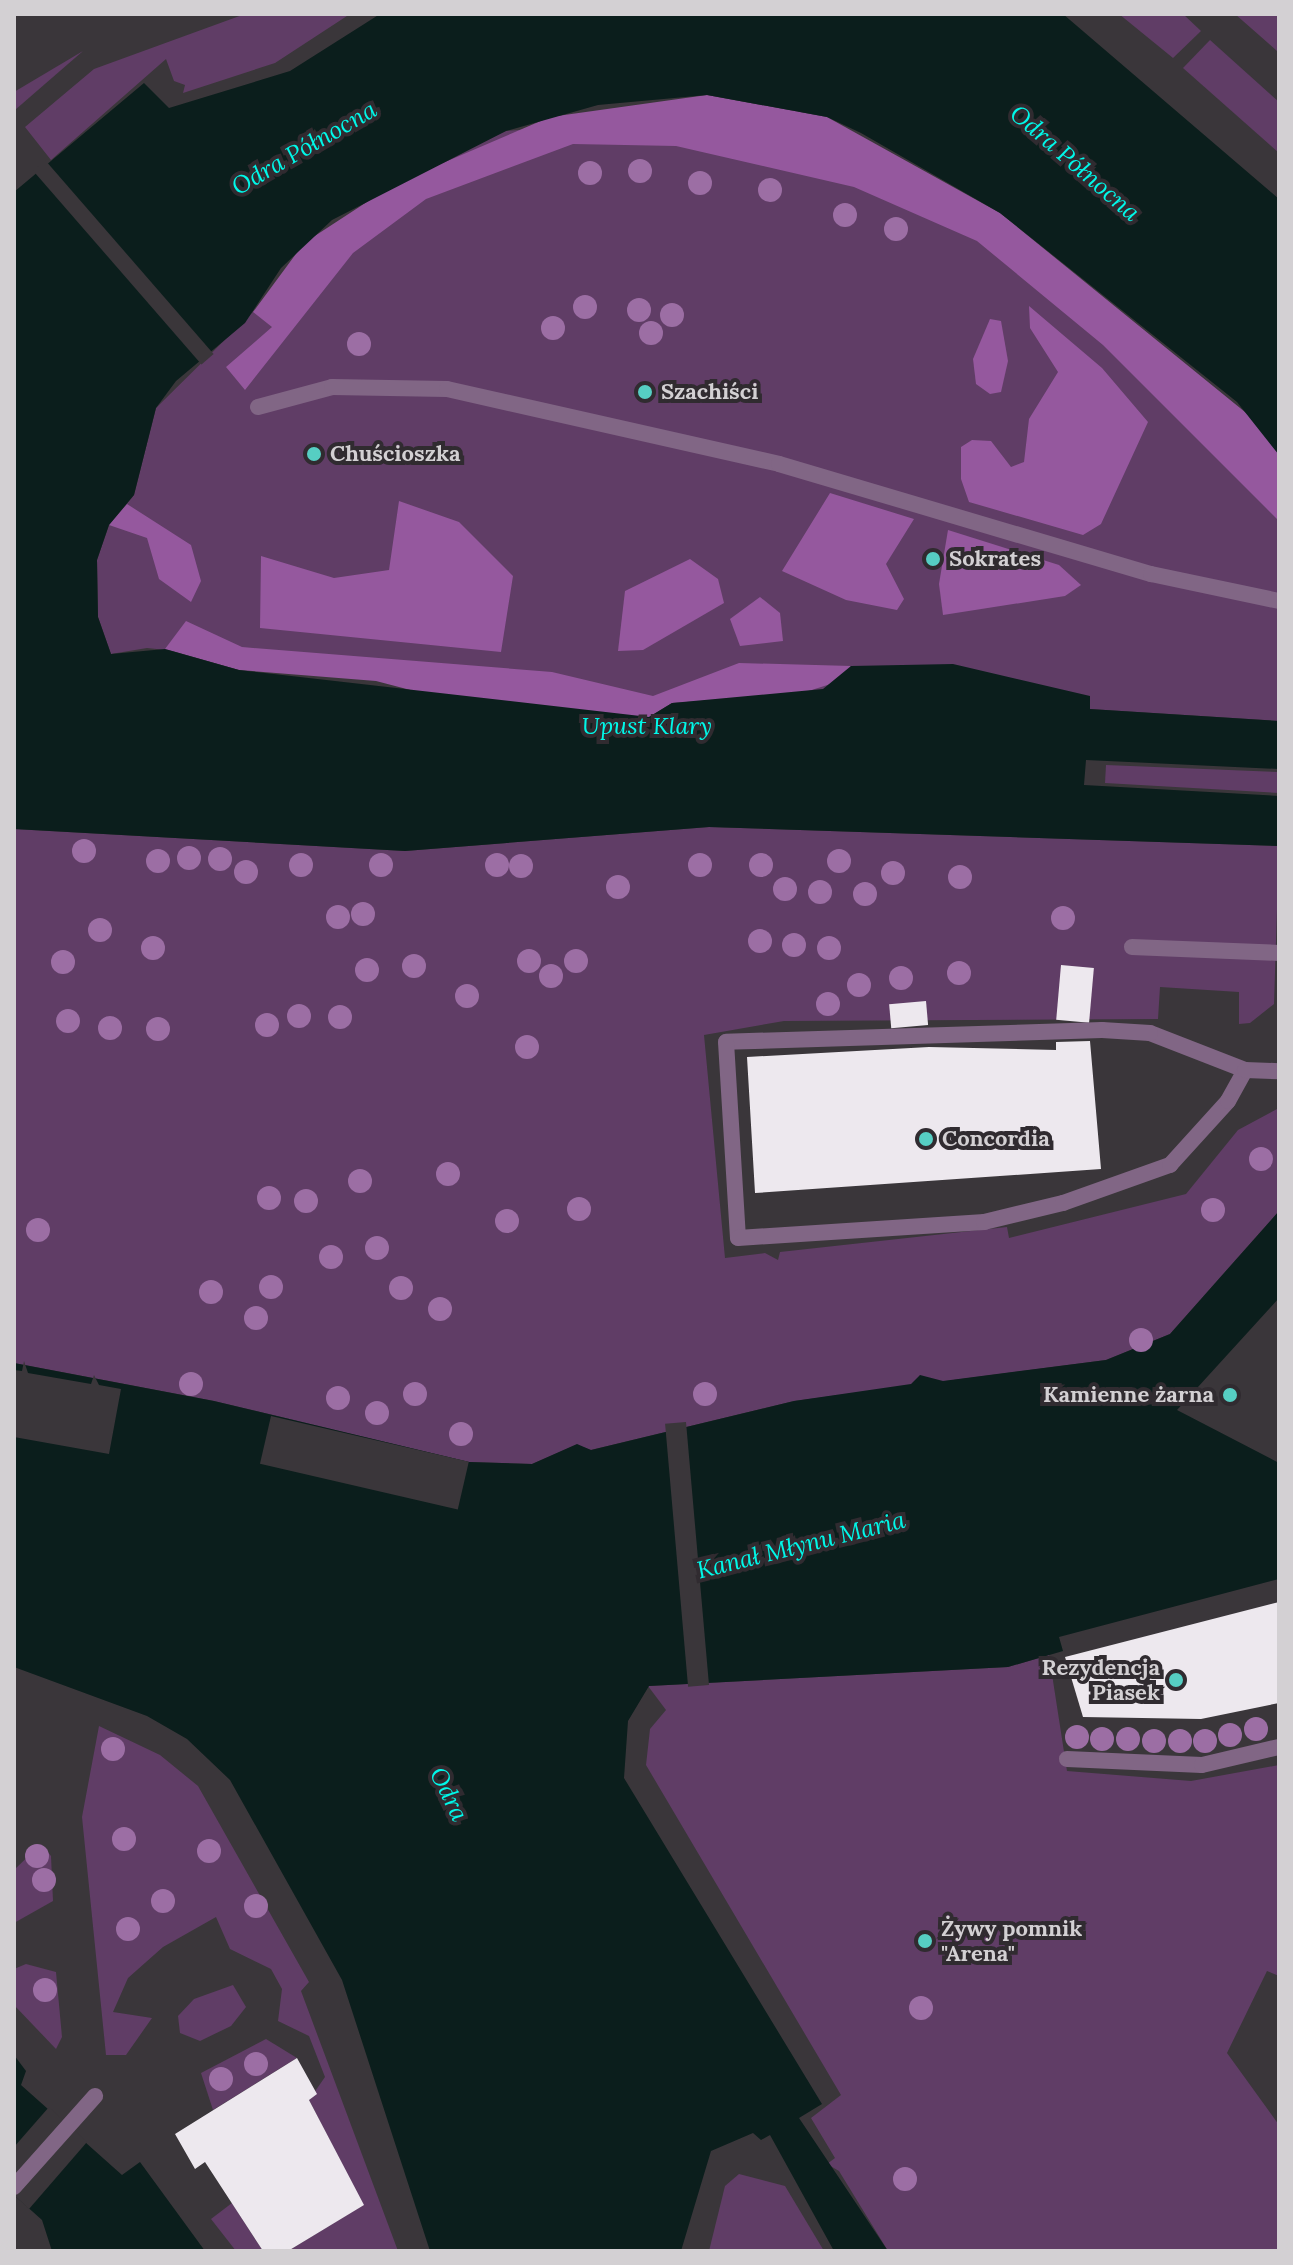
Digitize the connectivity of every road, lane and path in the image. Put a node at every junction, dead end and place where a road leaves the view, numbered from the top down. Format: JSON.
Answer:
{"nodes":[{"id":1,"x":258,"y":407,"type":"dead end"},
{"id":2,"x":1279,"y":601,"type":"edge"},
{"id":3,"x":1132,"y":947,"type":"dead end"},
{"id":4,"x":1279,"y":953,"type":"edge"},
{"id":5,"x":1245,"y":1070,"type":"junction"},
{"id":6,"x":1279,"y":1071,"type":"edge"},
{"id":7,"x":1279,"y":1747,"type":"edge"},
{"id":8,"x":1067,"y":1759,"type":"dead end"},
{"id":9,"x":95,"y":2096,"type":"dead end"},
{"id":10,"x":14,"y":2187,"type":"edge"}],
"edges":[{"from":1,"to":2,"type":"street"},
{"from":3,"to":4,"type":"street"},
{"from":5,"to":5,"type":"street"},
{"from":5,"to":6,"type":"street"},
{"from":7,"to":8,"type":"street"},
{"from":9,"to":10,"type":"street"}]}
